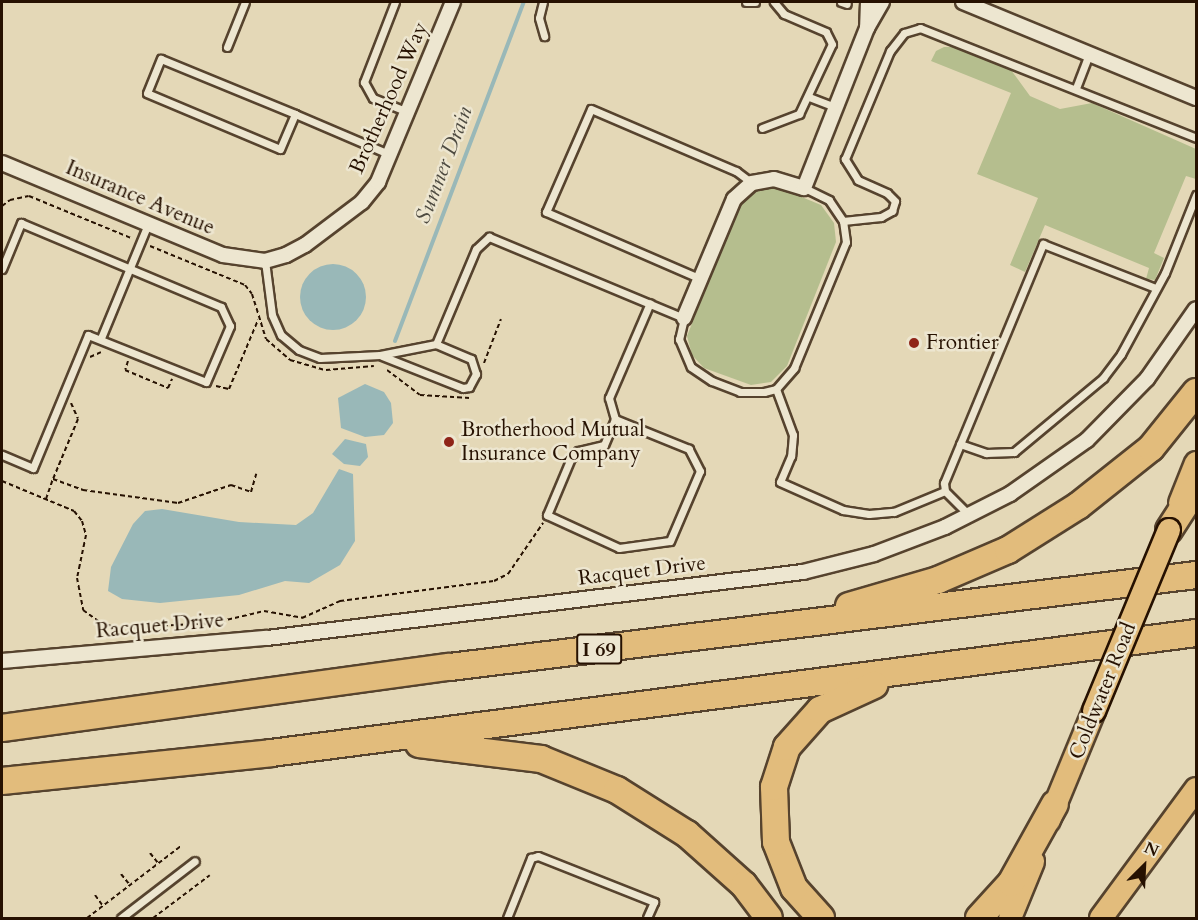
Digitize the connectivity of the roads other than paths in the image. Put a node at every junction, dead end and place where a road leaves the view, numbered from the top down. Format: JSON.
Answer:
{"nodes":[{"id":1,"x":245,"y":2,"type":"edge"},
{"id":2,"x":395,"y":2,"type":"edge"},
{"id":3,"x":452,"y":2,"type":"edge"},
{"id":4,"x":543,"y":2,"type":"edge"},
{"id":5,"x":746,"y":2,"type":"edge"},
{"id":6,"x":755,"y":2,"type":"edge"},
{"id":7,"x":774,"y":2,"type":"edge"},
{"id":8,"x":868,"y":2,"type":"edge"},
{"id":9,"x":882,"y":2,"type":"edge"},
{"id":10,"x":963,"y":2,"type":"edge"},
{"id":11,"x":867,"y":28,"type":"junction"},
{"id":12,"x":544,"y":36,"type":"dead end"},
{"id":13,"x":227,"y":47,"type":"dead end"},
{"id":14,"x":1089,"y":54,"type":"junction"},
{"id":15,"x":1076,"y":88,"type":"junction"},
{"id":16,"x":809,"y":97,"type":"junction"},
{"id":17,"x":1197,"y":99,"type":"edge"},
{"id":18,"x":837,"y":108,"type":"junction"},
{"id":19,"x":408,"y":112,"type":"junction"},
{"id":20,"x":295,"y":114,"type":"junction"},
{"id":21,"x":762,"y":128,"type":"dead end"},
{"id":22,"x":1197,"y":138,"type":"edge"},
{"id":23,"x":391,"y":155,"type":"junction"},
{"id":24,"x":2,"y":163,"type":"edge"},
{"id":25,"x":752,"y":183,"type":"junction"},
{"id":26,"x":804,"y":188,"type":"junction"},
{"id":27,"x":1197,"y":195,"type":"edge"},
{"id":28,"x":843,"y":221,"type":"junction"},
{"id":29,"x":148,"y":224,"type":"junction"},
{"id":30,"x":265,"y":261,"type":"junction"},
{"id":31,"x":129,"y":268,"type":"junction"},
{"id":32,"x":2,"y":269,"type":"edge"},
{"id":33,"x":701,"y":279,"type":"junction"},
{"id":34,"x":1155,"y":288,"type":"junction"},
{"id":35,"x":650,"y":303,"type":"junction"},
{"id":36,"x":1197,"y":309,"type":"edge"},
{"id":37,"x":684,"y":318,"type":"junction"},
{"id":38,"x":101,"y":338,"type":"junction"},
{"id":39,"x":436,"y":344,"type":"junction"},
{"id":40,"x":380,"y":355,"type":"junction"},
{"id":41,"x":776,"y":389,"type":"junction"},
{"id":42,"x":1197,"y":393,"type":"edge"},
{"id":43,"x":615,"y":419,"type":"junction"},
{"id":44,"x":960,"y":444,"type":"junction"},
{"id":45,"x":2,"y":455,"type":"edge"},
{"id":46,"x":1197,"y":463,"type":"edge"},
{"id":47,"x":1197,"y":488,"type":"edge"},
{"id":48,"x":945,"y":491,"type":"junction"},
{"id":49,"x":969,"y":515,"type":"junction"},
{"id":50,"x":1169,"y":530,"type":"junction"},
{"id":51,"x":1197,"y":575,"type":"edge"},
{"id":52,"x":770,"y":628,"type":"junction"},
{"id":53,"x":1197,"y":633,"type":"edge"},
{"id":54,"x":2,"y":660,"type":"edge"},
{"id":55,"x":927,"y":669,"type":"junction"},
{"id":56,"x":2,"y":728,"type":"edge"},
{"id":57,"x":346,"y":741,"type":"junction"},
{"id":58,"x":2,"y":781,"type":"edge"},
{"id":59,"x":1197,"y":789,"type":"edge"},
{"id":60,"x":1056,"y":804,"type":"junction"},
{"id":61,"x":195,"y":861,"type":"dead end"},
{"id":62,"x":121,"y":918,"type":"edge"},
{"id":63,"x":507,"y":918,"type":"edge"},
{"id":64,"x":647,"y":918,"type":"edge"},
{"id":65,"x":769,"y":918,"type":"edge"},
{"id":66,"x":821,"y":918,"type":"edge"},
{"id":67,"x":979,"y":918,"type":"edge"},
{"id":68,"x":1010,"y":918,"type":"edge"},
{"id":69,"x":1101,"y":918,"type":"edge"}],
"edges":[{"from":1,"to":13,"type":"lane"},
{"from":2,"to":19,"type":"lane"},
{"from":3,"to":19,"type":"street","name":"Brotherhood Way"},
{"from":4,"to":12,"type":"lane"},
{"from":5,"to":6,"type":"lane"},
{"from":7,"to":16,"type":"lane"},
{"from":8,"to":11,"type":"street"},
{"from":9,"to":11,"type":"street"},
{"from":10,"to":14,"type":"street"},
{"from":11,"to":18,"type":"street"},
{"from":14,"to":15,"type":"lane"},
{"from":14,"to":17,"type":"street"},
{"from":15,"to":22,"type":"lane"},
{"from":15,"to":28,"type":"lane"},
{"from":16,"to":18,"type":"lane"},
{"from":16,"to":21,"type":"lane"},
{"from":18,"to":26,"type":"street"},
{"from":19,"to":23,"type":"street","name":"Brotherhood Way"},
{"from":20,"to":20,"type":"lane"},
{"from":20,"to":23,"type":"lane"},
{"from":23,"to":30,"type":"street","name":"Brotherhood Way"},
{"from":24,"to":29,"type":"street","name":"Insurance Avenue"},
{"from":25,"to":26,"type":"street"},
{"from":25,"to":33,"type":"street"},
{"from":25,"to":33,"type":"lane"},
{"from":26,"to":28,"type":"lane"},
{"from":27,"to":34,"type":"lane"},
{"from":28,"to":41,"type":"lane"},
{"from":29,"to":30,"type":"street","name":"Insurance Avenue"},
{"from":29,"to":31,"type":"lane"},
{"from":30,"to":40,"type":"lane"},
{"from":31,"to":32,"type":"lane"},
{"from":31,"to":38,"type":"lane"},
{"from":31,"to":38,"type":"lane"},
{"from":33,"to":37,"type":"street"},
{"from":34,"to":44,"type":"lane"},
{"from":34,"to":44,"type":"lane"},
{"from":35,"to":37,"type":"lane"},
{"from":35,"to":39,"type":"lane"},
{"from":35,"to":43,"type":"lane"},
{"from":36,"to":49,"type":"street","name":"Racquet Drive"},
{"from":37,"to":41,"type":"lane"},
{"from":38,"to":45,"type":"lane"},
{"from":39,"to":40,"type":"lane"},
{"from":39,"to":40,"type":"lane"},
{"from":41,"to":48,"type":"lane"},
{"from":42,"to":52,"type":"highway"},
{"from":43,"to":43,"type":"lane"},
{"from":44,"to":48,"type":"lane"},
{"from":46,"to":50,"type":"main road","name":"Coldwater Road"},
{"from":47,"to":50,"type":"highway"},
{"from":48,"to":49,"type":"lane"},
{"from":49,"to":54,"type":"street","name":"Racquet Drive"},
{"from":50,"to":60,"type":"main road","name":"Coldwater Road","bridge":true},
{"from":51,"to":52,"type":"highway","number":"I 69"},
{"from":52,"to":56,"type":"highway","number":"I 69"},
{"from":53,"to":55,"type":"highway"},
{"from":55,"to":57,"type":"highway"},
{"from":55,"to":66,"type":"highway"},
{"from":57,"to":58,"type":"highway"},
{"from":57,"to":65,"type":"highway"},
{"from":59,"to":69,"type":"main road"},
{"from":60,"to":67,"type":"highway"},
{"from":60,"to":68,"type":"main road","name":"Coldwater Road"},
{"from":61,"to":62,"type":"lane"},
{"from":63,"to":64,"type":"lane"}]}
